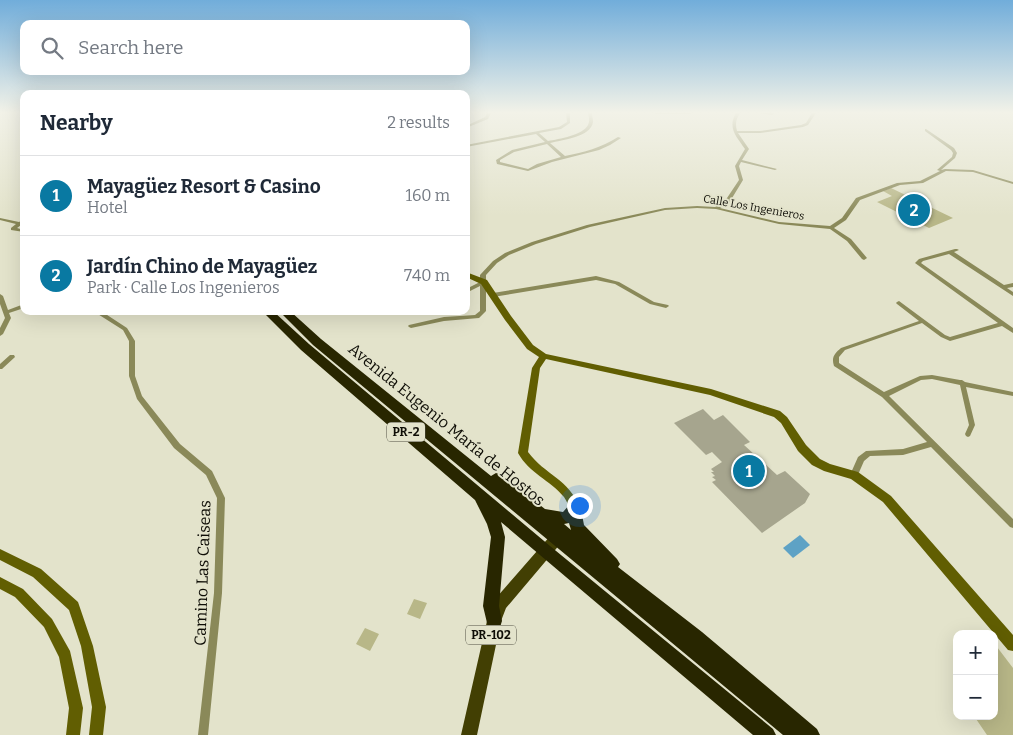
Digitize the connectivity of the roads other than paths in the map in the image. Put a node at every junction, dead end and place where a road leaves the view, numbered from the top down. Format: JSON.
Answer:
{"nodes":[{"id":1,"x":527,"y":147,"type":"edge"},
{"id":2,"x":553,"y":147,"type":"edge"},
{"id":3,"x":602,"y":147,"type":"edge"},
{"id":4,"x":746,"y":147,"type":"edge"},
{"id":5,"x":951,"y":147,"type":"edge"},
{"id":6,"x":564,"y":158,"type":"junction"},
{"id":7,"x":740,"y":161,"type":"junction"},
{"id":8,"x":775,"y":169,"type":"dead end"},
{"id":9,"x":934,"y":174,"type":"junction"},
{"id":10,"x":1013,"y":183,"type":"edge"},
{"id":11,"x":716,"y":208,"type":"junction"},
{"id":12,"x":0,"y":219,"type":"edge"},
{"id":13,"x":19,"y":223,"type":"joint"},
{"id":14,"x":831,"y":228,"type":"junction"},
{"id":15,"x":20,"y":230,"type":"edge"},
{"id":16,"x":864,"y":258,"type":"dead end"},
{"id":17,"x":470,"y":276,"type":"edge"},
{"id":18,"x":484,"y":282,"type":"junction"},
{"id":19,"x":1013,"y":285,"type":"edge"},
{"id":20,"x":1003,"y":287,"type":"junction"},
{"id":21,"x":470,"y":289,"type":"edge"},
{"id":22,"x":1013,"y":294,"type":"edge"},
{"id":23,"x":493,"y":295,"type":"junction"},
{"id":24,"x":0,"y":296,"type":"edge"},
{"id":25,"x":899,"y":303,"type":"dead end"},
{"id":26,"x":666,"y":306,"type":"dead end"},
{"id":27,"x":20,"y":307,"type":"edge"},
{"id":28,"x":7,"y":312,"type":"junction"},
{"id":29,"x":102,"y":315,"type":"edge"},
{"id":30,"x":271,"y":315,"type":"edge"},
{"id":31,"x":288,"y":315,"type":"edge"},
{"id":32,"x":923,"y":321,"type":"junction"},
{"id":33,"x":1002,"y":324,"type":"junction"},
{"id":34,"x":411,"y":326,"type":"dead end"},
{"id":35,"x":1013,"y":332,"type":"edge"},
{"id":36,"x":0,"y":334,"type":"edge"},
{"id":37,"x":12,"y":356,"type":"dead end"},
{"id":38,"x":544,"y":356,"type":"junction"},
{"id":39,"x":2,"y":363,"type":"edge"},
{"id":40,"x":962,"y":382,"type":"junction"},
{"id":41,"x":1013,"y":394,"type":"edge"},
{"id":42,"x":884,"y":395,"type":"junction"},
{"id":43,"x":968,"y":434,"type":"dead end"},
{"id":44,"x":931,"y":444,"type":"junction"},
{"id":45,"x":445,"y":446,"type":"junction"},
{"id":46,"x":854,"y":475,"type":"junction"},
{"id":47,"x":478,"y":492,"type":"junction"},
{"id":48,"x":575,"y":508,"type":"junction"},
{"id":49,"x":539,"y":512,"type":"junction"},
{"id":50,"x":1013,"y":524,"type":"edge"},
{"id":51,"x":556,"y":539,"type":"junction"},
{"id":52,"x":545,"y":551,"type":"junction"},
{"id":53,"x":0,"y":554,"type":"edge"},
{"id":54,"x":619,"y":576,"type":"junction"},
{"id":55,"x":0,"y":583,"type":"edge"},
{"id":56,"x":494,"y":622,"type":"junction"},
{"id":57,"x":1013,"y":645,"type":"edge"},
{"id":58,"x":73,"y":735,"type":"edge"},
{"id":59,"x":96,"y":735,"type":"edge"},
{"id":60,"x":203,"y":735,"type":"edge"},
{"id":61,"x":469,"y":735,"type":"edge"},
{"id":62,"x":767,"y":735,"type":"edge"},
{"id":63,"x":798,"y":735,"type":"edge"},
{"id":64,"x":811,"y":735,"type":"edge"}],
"edges":[{"from":1,"to":6,"type":"street"},
{"from":2,"to":6,"type":"street"},
{"from":3,"to":6,"type":"street"},
{"from":4,"to":7,"type":"street"},
{"from":5,"to":9,"type":"street"},
{"from":7,"to":8,"type":"street"},
{"from":7,"to":11,"type":"street"},
{"from":9,"to":10,"type":"street"},
{"from":9,"to":14,"type":"street"},
{"from":11,"to":14,"type":"street","name":"Calle Los Ingenieros"},
{"from":11,"to":18,"type":"street","name":"Calle Los Ingenieros"},
{"from":12,"to":13,"type":"street"},
{"from":13,"to":15,"type":"street"},
{"from":14,"to":16,"type":"street"},
{"from":17,"to":18,"type":"street"},
{"from":18,"to":21,"type":"street"},
{"from":18,"to":23,"type":"street"},
{"from":18,"to":34,"type":"street"},
{"from":19,"to":20,"type":"street"},
{"from":20,"to":22,"type":"street"},
{"from":20,"to":33,"type":"street"},
{"from":23,"to":26,"type":"street"},
{"from":23,"to":38,"type":"street"},
{"from":24,"to":28,"type":"street"},
{"from":25,"to":32,"type":"street"},
{"from":27,"to":28,"type":"street"},
{"from":28,"to":36,"type":"street"},
{"from":29,"to":60,"type":"street","name":"Camino Las Caiseas"},
{"from":30,"to":47,"type":"highway","name":"Avenida Eugenio María de Hostos","number":"PR-2"},
{"from":31,"to":45,"type":"highway","name":"Avenida Eugenio María de Hostos","number":"PR-2"},
{"from":32,"to":33,"type":"street"},
{"from":32,"to":42,"type":"street"},
{"from":33,"to":35,"type":"street"},
{"from":37,"to":39,"type":"street"},
{"from":38,"to":46,"type":"street"},
{"from":38,"to":48,"type":"street"},
{"from":40,"to":41,"type":"street"},
{"from":40,"to":42,"type":"street"},
{"from":40,"to":43,"type":"street"},
{"from":42,"to":44,"type":"street"},
{"from":44,"to":46,"type":"street"},
{"from":44,"to":50,"type":"street"},
{"from":45,"to":49,"type":"highway"},
{"from":45,"to":51,"type":"highway","name":"Avenida Eugenio María de Hostos","number":"PR-2"},
{"from":46,"to":57,"type":"street"},
{"from":47,"to":52,"type":"highway","name":"Avenida Eugenio María de Hostos","number":"PR-2"},
{"from":47,"to":56,"type":"highway"},
{"from":48,"to":49,"type":"highway"},
{"from":48,"to":54,"type":"highway"},
{"from":49,"to":54,"type":"highway"},
{"from":51,"to":52,"type":"main road","number":"PR-102"},
{"from":51,"to":63,"type":"highway","name":"Avenida Eugenio María de Hostos","number":"PR-2"},
{"from":52,"to":56,"type":"main road","number":"PR-102"},
{"from":52,"to":62,"type":"highway","name":"Avenida Eugenio María de Hostos","number":"PR-2"},
{"from":53,"to":59,"type":"street"},
{"from":54,"to":64,"type":"highway"},
{"from":55,"to":58,"type":"street"},
{"from":56,"to":61,"type":"main road","number":"PR-102"}]}
